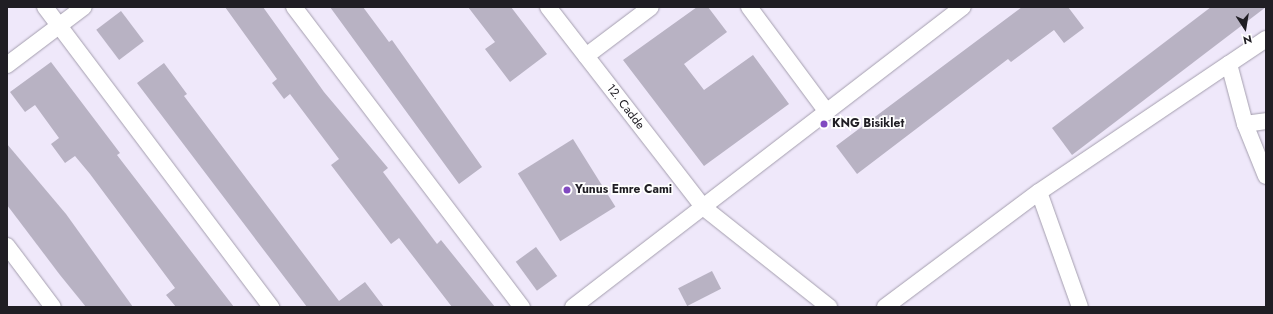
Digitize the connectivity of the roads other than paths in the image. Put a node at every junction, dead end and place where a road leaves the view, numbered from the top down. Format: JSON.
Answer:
{"nodes":[{"id":1,"x":45,"y":7,"type":"edge"},
{"id":2,"x":84,"y":7,"type":"edge"},
{"id":3,"x":294,"y":7,"type":"edge"},
{"id":4,"x":548,"y":7,"type":"edge"},
{"id":5,"x":651,"y":7,"type":"edge"},
{"id":6,"x":749,"y":7,"type":"edge"},
{"id":7,"x":963,"y":7,"type":"edge"},
{"id":8,"x":59,"y":26,"type":"junction"},
{"id":9,"x":1266,"y":39,"type":"edge"},
{"id":10,"x":586,"y":56,"type":"junction"},
{"id":11,"x":1230,"y":64,"type":"junction"},
{"id":12,"x":7,"y":65,"type":"edge"},
{"id":13,"x":827,"y":112,"type":"junction"},
{"id":14,"x":1266,"y":121,"type":"edge"},
{"id":15,"x":1245,"y":124,"type":"junction"},
{"id":16,"x":1266,"y":176,"type":"edge"},
{"id":17,"x":1039,"y":192,"type":"junction"},
{"id":18,"x":703,"y":207,"type":"junction"},
{"id":19,"x":7,"y":246,"type":"edge"},
{"id":20,"x":53,"y":307,"type":"edge"},
{"id":21,"x":271,"y":307,"type":"edge"},
{"id":22,"x":522,"y":307,"type":"edge"},
{"id":23,"x":573,"y":307,"type":"edge"},
{"id":24,"x":829,"y":307,"type":"edge"},
{"id":25,"x":885,"y":307,"type":"edge"},
{"id":26,"x":1080,"y":307,"type":"edge"}],
"edges":[{"from":1,"to":8,"type":"street"},
{"from":2,"to":8,"type":"street"},
{"from":3,"to":22,"type":"street"},
{"from":4,"to":10,"type":"street","name":"12. Cadde"},
{"from":5,"to":10,"type":"street"},
{"from":6,"to":13,"type":"street"},
{"from":7,"to":13,"type":"street"},
{"from":8,"to":12,"type":"street"},
{"from":8,"to":21,"type":"street"},
{"from":9,"to":11,"type":"street"},
{"from":10,"to":18,"type":"street","name":"12. Cadde"},
{"from":11,"to":15,"type":"street"},
{"from":11,"to":17,"type":"street"},
{"from":13,"to":18,"type":"street"},
{"from":14,"to":15,"type":"street"},
{"from":15,"to":16,"type":"street"},
{"from":17,"to":25,"type":"street"},
{"from":17,"to":26,"type":"street"},
{"from":18,"to":23,"type":"street"},
{"from":18,"to":24,"type":"street","name":"12. Cadde"},
{"from":19,"to":20,"type":"street"}]}
